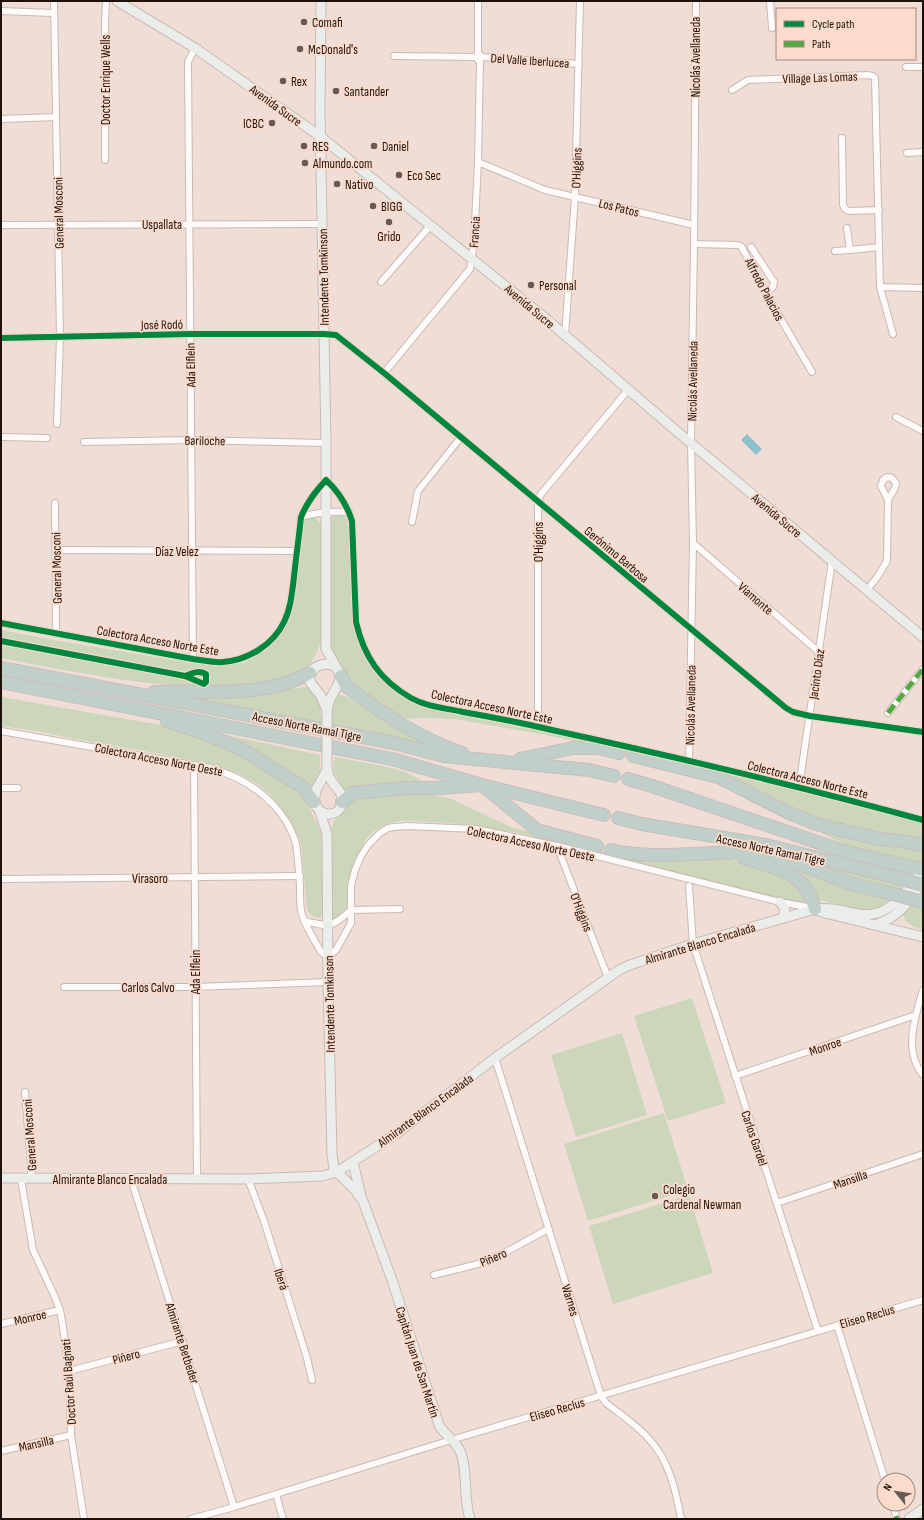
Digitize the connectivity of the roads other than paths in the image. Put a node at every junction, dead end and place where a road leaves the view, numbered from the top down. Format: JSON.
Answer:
{"nodes":[{"id":1,"x":54,"y":1,"type":"edge"},
{"id":2,"x":106,"y":1,"type":"edge"},
{"id":3,"x":117,"y":1,"type":"edge"},
{"id":4,"x":321,"y":1,"type":"edge"},
{"id":5,"x":478,"y":1,"type":"edge"},
{"id":6,"x":580,"y":1,"type":"edge"},
{"id":7,"x":696,"y":1,"type":"edge"},
{"id":8,"x":770,"y":1,"type":"edge"},
{"id":9,"x":1,"y":11,"type":"edge"},
{"id":10,"x":54,"y":13,"type":"junction"},
{"id":11,"x":772,"y":28,"type":"dead end"},
{"id":12,"x":196,"y":48,"type":"junction"},
{"id":13,"x":394,"y":56,"type":"dead end"},
{"id":14,"x":479,"y":57,"type":"junction"},
{"id":15,"x":579,"y":64,"type":"junction"},
{"id":16,"x":906,"y":67,"type":"dead end"},
{"id":17,"x":923,"y":67,"type":"edge"},
{"id":18,"x":732,"y":90,"type":"dead end"},
{"id":19,"x":56,"y":117,"type":"junction"},
{"id":20,"x":1,"y":119,"type":"edge"},
{"id":21,"x":321,"y":137,"type":"junction"},
{"id":22,"x":842,"y":138,"type":"dead end"},
{"id":23,"x":923,"y":152,"type":"edge"},
{"id":24,"x":906,"y":153,"type":"dead end"},
{"id":25,"x":105,"y":160,"type":"dead end"},
{"id":26,"x":478,"y":162,"type":"junction"},
{"id":27,"x":575,"y":196,"type":"junction"},
{"id":28,"x":878,"y":210,"type":"junction"},
{"id":29,"x":190,"y":224,"type":"junction"},
{"id":30,"x":322,"y":224,"type":"junction"},
{"id":31,"x":1,"y":225,"type":"edge"},
{"id":32,"x":58,"y":225,"type":"junction"},
{"id":33,"x":431,"y":225,"type":"junction"},
{"id":34,"x":694,"y":225,"type":"junction"},
{"id":35,"x":847,"y":228,"type":"dead end"},
{"id":36,"x":694,"y":244,"type":"junction"},
{"id":37,"x":751,"y":247,"type":"dead end"},
{"id":38,"x":879,"y":248,"type":"junction"},
{"id":39,"x":850,"y":250,"type":"junction"},
{"id":40,"x":835,"y":251,"type":"dead end"},
{"id":41,"x":472,"y":259,"type":"junction"},
{"id":42,"x":381,"y":282,"type":"dead end"},
{"id":43,"x":880,"y":287,"type":"junction"},
{"id":44,"x":923,"y":288,"type":"edge"},
{"id":45,"x":766,"y":292,"type":"junction"},
{"id":46,"x":190,"y":334,"type":"junction"},
{"id":47,"x":324,"y":334,"type":"junction"},
{"id":48,"x":894,"y":334,"type":"dead end"},
{"id":49,"x":565,"y":335,"type":"junction"},
{"id":50,"x":60,"y":337,"type":"junction"},
{"id":51,"x":1,"y":338,"type":"edge"},
{"id":52,"x":812,"y":372,"type":"dead end"},
{"id":53,"x":384,"y":373,"type":"junction"},
{"id":54,"x":628,"y":390,"type":"junction"},
{"id":55,"x":896,"y":417,"type":"dead end"},
{"id":56,"x":57,"y":424,"type":"dead end"},
{"id":57,"x":923,"y":431,"type":"edge"},
{"id":58,"x":1,"y":437,"type":"edge"},
{"id":59,"x":461,"y":437,"type":"junction"},
{"id":60,"x":47,"y":438,"type":"dead end"},
{"id":61,"x":191,"y":440,"type":"junction"},
{"id":62,"x":84,"y":442,"type":"dead end"},
{"id":63,"x":326,"y":443,"type":"junction"},
{"id":64,"x":691,"y":443,"type":"junction"},
{"id":65,"x":326,"y":480,"type":"junction"},
{"id":66,"x":888,"y":500,"type":"dead end"},
{"id":67,"x":538,"y":502,"type":"junction"},
{"id":68,"x":55,"y":503,"type":"dead end"},
{"id":69,"x":325,"y":512,"type":"junction"},
{"id":70,"x":349,"y":512,"type":"junction"},
{"id":71,"x":301,"y":517,"type":"junction"},
{"id":72,"x":412,"y":522,"type":"dead end"},
{"id":73,"x":693,"y":543,"type":"junction"},
{"id":74,"x":56,"y":550,"type":"junction"},
{"id":75,"x":192,"y":551,"type":"junction"},
{"id":76,"x":297,"y":551,"type":"junction"},
{"id":77,"x":832,"y":561,"type":"junction"},
{"id":78,"x":867,"y":590,"type":"junction"},
{"id":79,"x":1,"y":623,"type":"edge"},
{"id":80,"x":692,"y":630,"type":"junction"},
{"id":81,"x":56,"y":633,"type":"junction"},
{"id":82,"x":923,"y":637,"type":"edge"},
{"id":83,"x":326,"y":649,"type":"junction"},
{"id":84,"x":819,"y":652,"type":"junction"},
{"id":85,"x":192,"y":659,"type":"junction"},
{"id":86,"x":1,"y":668,"type":"edge"},
{"id":87,"x":923,"y":669,"type":"edge"},
{"id":88,"x":313,"y":670,"type":"junction"},
{"id":89,"x":338,"y":671,"type":"junction"},
{"id":90,"x":1,"y":682,"type":"edge"},
{"id":91,"x":130,"y":692,"type":"junction"},
{"id":92,"x":101,"y":701,"type":"junction"},
{"id":93,"x":327,"y":712,"type":"junction"},
{"id":94,"x":888,"y":713,"type":"dead end"},
{"id":95,"x":810,"y":716,"type":"junction"},
{"id":96,"x":538,"y":726,"type":"junction"},
{"id":97,"x":1,"y":731,"type":"edge"},
{"id":98,"x":923,"y":732,"type":"edge"},
{"id":99,"x":619,"y":753,"type":"dead end"},
{"id":100,"x":633,"y":756,"type":"dead end"},
{"id":101,"x":482,"y":760,"type":"junction"},
{"id":102,"x":689,"y":760,"type":"junction"},
{"id":103,"x":507,"y":761,"type":"junction"},
{"id":104,"x":194,"y":766,"type":"junction"},
{"id":105,"x":327,"y":768,"type":"junction"},
{"id":106,"x":614,"y":776,"type":"dead end"},
{"id":107,"x":628,"y":779,"type":"dead end"},
{"id":108,"x":482,"y":785,"type":"junction"},
{"id":109,"x":799,"y":787,"type":"junction"},
{"id":110,"x":1,"y":788,"type":"edge"},
{"id":111,"x":18,"y":788,"type":"dead end"},
{"id":112,"x":342,"y":802,"type":"junction"},
{"id":113,"x":317,"y":807,"type":"junction"},
{"id":114,"x":334,"y":813,"type":"junction"},
{"id":115,"x":604,"y":815,"type":"dead end"},
{"id":116,"x":618,"y":818,"type":"dead end"},
{"id":117,"x":923,"y":820,"type":"edge"},
{"id":118,"x":327,"y":834,"type":"junction"},
{"id":119,"x":557,"y":846,"type":"junction"},
{"id":120,"x":597,"y":846,"type":"dead end"},
{"id":121,"x":923,"y":846,"type":"edge"},
{"id":122,"x":611,"y":850,"type":"dead end"},
{"id":123,"x":717,"y":853,"type":"junction"},
{"id":124,"x":923,"y":870,"type":"edge"},
{"id":125,"x":300,"y":876,"type":"junction"},
{"id":126,"x":195,"y":877,"type":"junction"},
{"id":127,"x":1,"y":879,"type":"edge"},
{"id":128,"x":923,"y":882,"type":"edge"},
{"id":129,"x":923,"y":885,"type":"edge"},
{"id":130,"x":689,"y":886,"type":"dead end"},
{"id":131,"x":780,"y":902,"type":"junction"},
{"id":132,"x":923,"y":902,"type":"edge"},
{"id":133,"x":896,"y":904,"type":"junction"},
{"id":134,"x":400,"y":909,"type":"dead end"},
{"id":135,"x":815,"y":909,"type":"junction"},
{"id":136,"x":351,"y":910,"type":"junction"},
{"id":137,"x":894,"y":916,"type":"junction"},
{"id":138,"x":783,"y":918,"type":"junction"},
{"id":139,"x":304,"y":921,"type":"junction"},
{"id":140,"x":873,"y":925,"type":"junction"},
{"id":141,"x":328,"y":926,"type":"junction"},
{"id":142,"x":906,"y":933,"type":"junction"},
{"id":143,"x":923,"y":937,"type":"edge"},
{"id":144,"x":693,"y":944,"type":"junction"},
{"id":145,"x":328,"y":956,"type":"junction"},
{"id":146,"x":608,"y":977,"type":"junction"},
{"id":147,"x":328,"y":982,"type":"junction"},
{"id":148,"x":64,"y":986,"type":"dead end"},
{"id":149,"x":195,"y":987,"type":"junction"},
{"id":150,"x":923,"y":990,"type":"edge"},
{"id":151,"x":916,"y":1015,"type":"junction"},
{"id":152,"x":495,"y":1058,"type":"junction"},
{"id":153,"x":923,"y":1075,"type":"edge"},
{"id":154,"x":735,"y":1076,"type":"junction"},
{"id":155,"x":26,"y":1092,"type":"dead end"},
{"id":156,"x":923,"y":1154,"type":"edge"},
{"id":157,"x":353,"y":1162,"type":"junction"},
{"id":158,"x":337,"y":1172,"type":"junction"},
{"id":159,"x":1,"y":1178,"type":"edge"},
{"id":160,"x":198,"y":1178,"type":"junction"},
{"id":161,"x":21,"y":1179,"type":"junction"},
{"id":162,"x":32,"y":1179,"type":"junction"},
{"id":163,"x":131,"y":1179,"type":"junction"},
{"id":164,"x":248,"y":1179,"type":"junction"},
{"id":165,"x":363,"y":1201,"type":"junction"},
{"id":166,"x":777,"y":1203,"type":"junction"},
{"id":167,"x":548,"y":1229,"type":"junction"},
{"id":168,"x":434,"y":1275,"type":"dead end"},
{"id":169,"x":923,"y":1300,"type":"edge"},
{"id":170,"x":60,"y":1310,"type":"junction"},
{"id":171,"x":1,"y":1324,"type":"edge"},
{"id":172,"x":837,"y":1325,"type":"junction"},
{"id":173,"x":818,"y":1331,"type":"junction"},
{"id":174,"x":183,"y":1341,"type":"junction"},
{"id":175,"x":69,"y":1371,"type":"junction"},
{"id":176,"x":312,"y":1380,"type":"dead end"},
{"id":177,"x":601,"y":1396,"type":"junction"},
{"id":178,"x":71,"y":1435,"type":"junction"},
{"id":179,"x":451,"y":1440,"type":"junction"},
{"id":180,"x":1,"y":1450,"type":"edge"},
{"id":181,"x":883,"y":1472,"type":"edge"},
{"id":182,"x":276,"y":1494,"type":"junction"},
{"id":183,"x":234,"y":1507,"type":"junction"},
{"id":184,"x":923,"y":1509,"type":"edge"},
{"id":185,"x":895,"y":1512,"type":"edge"},
{"id":186,"x":896,"y":1516,"type":"dead end"},
{"id":187,"x":84,"y":1519,"type":"edge"},
{"id":188,"x":191,"y":1519,"type":"edge"},
{"id":189,"x":283,"y":1519,"type":"edge"},
{"id":190,"x":470,"y":1519,"type":"edge"},
{"id":191,"x":681,"y":1519,"type":"edge"},
{"id":192,"x":909,"y":1519,"type":"edge"}],
"edges":[{"from":1,"to":10,"type":"street","name":"General Mosconi"},
{"from":2,"to":25,"type":"street","name":"Doctor Enrique Wells"},
{"from":3,"to":12,"type":"street","name":"Avenida Sucre"},
{"from":4,"to":21,"type":"street","name":"Intendente Tomkinson"},
{"from":5,"to":14,"type":"street","name":"Francia"},
{"from":6,"to":15,"type":"street","name":"O'Higgins"},
{"from":7,"to":34,"type":"street","name":"Nicolás Avellaneda"},
{"from":8,"to":11,"type":"street"},
{"from":9,"to":10,"type":"street"},
{"from":10,"to":19,"type":"street","name":"General Mosconi"},
{"from":12,"to":21,"type":"street","name":"Avenida Sucre"},
{"from":12,"to":29,"type":"street","name":"Ada Elflein"},
{"from":13,"to":14,"type":"street","name":"Del Valle Iberlucea"},
{"from":14,"to":15,"type":"street","name":"Del Valle Iberlucea"},
{"from":14,"to":26,"type":"street","name":"Francia"},
{"from":15,"to":27,"type":"street","name":"O'Higgins"},
{"from":16,"to":17,"type":"street"},
{"from":18,"to":28,"type":"street","name":"Village Las Lomas"},
{"from":19,"to":20,"type":"street"},
{"from":19,"to":32,"type":"street","name":"General Mosconi"},
{"from":21,"to":30,"type":"street","name":"Intendente Tomkinson"},
{"from":21,"to":33,"type":"street","name":"Avenida Sucre"},
{"from":22,"to":28,"type":"street"},
{"from":23,"to":24,"type":"street"},
{"from":26,"to":27,"type":"street","name":"Los Patos"},
{"from":26,"to":41,"type":"street","name":"Francia"},
{"from":27,"to":34,"type":"street","name":"Los Patos"},
{"from":27,"to":49,"type":"street","name":"O'Higgins"},
{"from":28,"to":38,"type":"street","name":"Village Las Lomas"},
{"from":29,"to":30,"type":"street","name":"Uspallata"},
{"from":29,"to":32,"type":"street","name":"Uspallata"},
{"from":29,"to":46,"type":"street","name":"Ada Elflein"},
{"from":30,"to":47,"type":"street","name":"Intendente Tomkinson"},
{"from":31,"to":32,"type":"street","name":"Uspallata"},
{"from":32,"to":50,"type":"street","name":"General Mosconi"},
{"from":33,"to":41,"type":"street","name":"Avenida Sucre"},
{"from":33,"to":42,"type":"street"},
{"from":34,"to":36,"type":"street","name":"Nicolás Avellaneda"},
{"from":35,"to":39,"type":"street"},
{"from":36,"to":45,"type":"street","name":"Alfredo Palacios"},
{"from":36,"to":64,"type":"street","name":"Nicolás Avellaneda"},
{"from":37,"to":45,"type":"street"},
{"from":38,"to":39,"type":"street"},
{"from":38,"to":43,"type":"street","name":"Village Las Lomas"},
{"from":39,"to":40,"type":"street"},
{"from":41,"to":49,"type":"street","name":"Avenida Sucre"},
{"from":41,"to":53,"type":"street","name":"Francia"},
{"from":43,"to":44,"type":"street"},
{"from":43,"to":48,"type":"street","name":"Village Las Lomas"},
{"from":45,"to":52,"type":"street","name":"Alfredo Palacios"},
{"from":46,"to":47,"type":"street","name":"José Rodó"},
{"from":46,"to":50,"type":"street","name":"José Rodó"},
{"from":46,"to":61,"type":"street","name":"Ada Elflein"},
{"from":47,"to":53,"type":"street","name":"Gerónimo Barbosa"},
{"from":47,"to":63,"type":"street","name":"Intendente Tomkinson"},
{"from":49,"to":54,"type":"street","name":"Avenida Sucre"},
{"from":50,"to":51,"type":"street","name":"José Rodó"},
{"from":50,"to":56,"type":"street","name":"General Mosconi"},
{"from":53,"to":59,"type":"street","name":"Gerónimo Barbosa"},
{"from":54,"to":64,"type":"street","name":"Avenida Sucre"},
{"from":54,"to":67,"type":"street"},
{"from":55,"to":57,"type":"street"},
{"from":58,"to":60,"type":"street"},
{"from":59,"to":67,"type":"street","name":"Gerónimo Barbosa"},
{"from":59,"to":72,"type":"street"},
{"from":61,"to":62,"type":"street","name":"Bariloche"},
{"from":61,"to":63,"type":"street","name":"Bariloche"},
{"from":61,"to":75,"type":"street","name":"Ada Elflein"},
{"from":63,"to":65,"type":"street","name":"Intendente Tomkinson"},
{"from":64,"to":73,"type":"street","name":"Nicolás Avellaneda"},
{"from":64,"to":77,"type":"street","name":"Avenida Sucre"},
{"from":65,"to":69,"type":"street","name":"Intendente Tomkinson"},
{"from":65,"to":70,"type":"street","name":"Colectora Acceso Norte Este"},
{"from":65,"to":71,"type":"street","name":"Colectora Acceso Norte Este"},
{"from":66,"to":78,"type":"street"},
{"from":67,"to":80,"type":"street","name":"Gerónimo Barbosa"},
{"from":67,"to":96,"type":"street","name":"O'Higgins"},
{"from":68,"to":74,"type":"street","name":"General Mosconi"},
{"from":69,"to":70,"type":"street"},
{"from":69,"to":71,"type":"street"},
{"from":69,"to":83,"type":"street","name":"Intendente Tomkinson"},
{"from":70,"to":96,"type":"street","name":"Colectora Acceso Norte Este"},
{"from":71,"to":76,"type":"street","name":"Colectora Acceso Norte Este"},
{"from":73,"to":80,"type":"street","name":"Nicolás Avellaneda"},
{"from":73,"to":84,"type":"street","name":"Viamonte"},
{"from":74,"to":75,"type":"street","name":"Díaz Velez"},
{"from":74,"to":81,"type":"street","name":"General Mosconi"},
{"from":75,"to":76,"type":"street","name":"Díaz Velez"},
{"from":75,"to":85,"type":"street","name":"Ada Elflein"},
{"from":76,"to":85,"type":"street","name":"Colectora Acceso Norte Este"},
{"from":77,"to":78,"type":"street","name":"Avenida Sucre"},
{"from":77,"to":84,"type":"street","name":"Jacinto Díaz"},
{"from":78,"to":82,"type":"street","name":"Avenida Sucre"},
{"from":79,"to":81,"type":"street","name":"Colectora Acceso Norte Este"},
{"from":80,"to":95,"type":"street","name":"Gerónimo Barbosa"},
{"from":80,"to":102,"type":"street","name":"Nicolás Avellaneda"},
{"from":81,"to":85,"type":"street","name":"Colectora Acceso Norte Este"},
{"from":83,"to":88,"type":"street"},
{"from":83,"to":89,"type":"street","name":"Intendente Tomkinson"},
{"from":84,"to":95,"type":"street","name":"Jacinto Díaz"},
{"from":86,"to":91,"type":"highway","name":"Acceso Norte Ramal Tigre"},
{"from":87,"to":94,"type":"street"},
{"from":88,"to":89,"type":"street"},
{"from":88,"to":91,"type":"highway"},
{"from":88,"to":93,"type":"street"},
{"from":89,"to":93,"type":"street"},
{"from":89,"to":101,"type":"highway"},
{"from":90,"to":92,"type":"highway","name":"Acceso Norte Ramal Tigre"},
{"from":91,"to":101,"type":"highway","name":"Acceso Norte Ramal Tigre"},
{"from":92,"to":108,"type":"highway","name":"Acceso Norte Ramal Tigre"},
{"from":92,"to":113,"type":"highway"},
{"from":93,"to":105,"type":"street","bridge":true},
{"from":95,"to":98,"type":"street","name":"Gerónimo Barbosa"},
{"from":95,"to":109,"type":"street","name":"Jacinto Díaz"},
{"from":96,"to":102,"type":"street","name":"Colectora Acceso Norte Este"},
{"from":97,"to":104,"type":"street","name":"Colectora Acceso Norte Oeste"},
{"from":99,"to":103,"type":"highway"},
{"from":100,"to":121,"type":"highway"},
{"from":101,"to":103,"type":"highway","name":"Acceso Norte Ramal Tigre"},
{"from":102,"to":109,"type":"street","name":"Colectora Acceso Norte Este"},
{"from":103,"to":106,"type":"highway","name":"Acceso Norte Ramal Tigre"},
{"from":104,"to":125,"type":"street","name":"Colectora Acceso Norte Oeste"},
{"from":104,"to":126,"type":"street","name":"Ada Elflein"},
{"from":105,"to":112,"type":"street"},
{"from":105,"to":113,"type":"street"},
{"from":107,"to":124,"type":"highway","name":"Acceso Norte Ramal Tigre"},
{"from":108,"to":112,"type":"highway"},
{"from":108,"to":115,"type":"highway","name":"Acceso Norte Ramal Tigre"},
{"from":108,"to":120,"type":"highway"},
{"from":109,"to":117,"type":"street","name":"Colectora Acceso Norte Este"},
{"from":110,"to":111,"type":"street"},
{"from":112,"to":114,"type":"street","name":"Intendente Tomkinson"},
{"from":113,"to":114,"type":"street"},
{"from":113,"to":118,"type":"street","name":"Intendente Tomkinson"},
{"from":114,"to":118,"type":"street","name":"Intendente Tomkinson"},
{"from":116,"to":129,"type":"highway","name":"Acceso Norte Ramal Tigre","bridge":true},
{"from":118,"to":141,"type":"street","name":"Intendente Tomkinson"},
{"from":119,"to":131,"type":"street","name":"Colectora Acceso Norte Oeste"},
{"from":119,"to":136,"type":"street","name":"Colectora Acceso Norte Oeste"},
{"from":119,"to":146,"type":"street","name":"O'Higgins"},
{"from":122,"to":123,"type":"highway"},
{"from":123,"to":132,"type":"highway","bridge":true},
{"from":123,"to":135,"type":"highway"},
{"from":124,"to":133,"type":"street","name":"Almirante Blanco Encalada"},
{"from":125,"to":126,"type":"street","name":"Virasoro"},
{"from":125,"to":139,"type":"street","name":"Colectora Acceso Norte Oeste"},
{"from":126,"to":127,"type":"street","name":"Virasoro"},
{"from":126,"to":149,"type":"street","name":"Ada Elflein"},
{"from":128,"to":137,"type":"street"},
{"from":130,"to":144,"type":"street"},
{"from":131,"to":135,"type":"street","name":"Colectora Acceso Norte Oeste"},
{"from":131,"to":138,"type":"street"},
{"from":133,"to":135,"type":"street","name":"Almirante Blanco Encalada"},
{"from":133,"to":137,"type":"street"},
{"from":134,"to":136,"type":"street"},
{"from":135,"to":138,"type":"street","name":"Almirante Blanco Encalada"},
{"from":135,"to":140,"type":"street"},
{"from":136,"to":141,"type":"street"},
{"from":136,"to":145,"type":"street","name":"Colectora Acceso Norte Oeste"},
{"from":137,"to":140,"type":"street"},
{"from":137,"to":142,"type":"street"},
{"from":138,"to":144,"type":"street","name":"Almirante Blanco Encalada"},
{"from":139,"to":141,"type":"street"},
{"from":139,"to":145,"type":"street","name":"Colectora Acceso Norte Oeste"},
{"from":140,"to":142,"type":"street"},
{"from":141,"to":145,"type":"street","name":"Intendente Tomkinson"},
{"from":142,"to":143,"type":"street"},
{"from":144,"to":146,"type":"street","name":"Almirante Blanco Encalada"},
{"from":144,"to":154,"type":"street","name":"Carlos Gardel"},
{"from":145,"to":147,"type":"street","name":"Intendente Tomkinson"},
{"from":146,"to":152,"type":"street","name":"Almirante Blanco Encalada"},
{"from":147,"to":149,"type":"street","name":"Carlos Calvo"},
{"from":147,"to":158,"type":"street","name":"Intendente Tomkinson"},
{"from":148,"to":149,"type":"street","name":"Carlos Calvo"},
{"from":149,"to":160,"type":"street","name":"Ada Elflein"},
{"from":150,"to":151,"type":"street"},
{"from":151,"to":153,"type":"street"},
{"from":151,"to":154,"type":"street","name":"Monroe"},
{"from":152,"to":157,"type":"street","name":"Almirante Blanco Encalada"},
{"from":152,"to":167,"type":"street","name":"Warnes"},
{"from":154,"to":166,"type":"street","name":"Carlos Gardel"},
{"from":155,"to":162,"type":"street","name":"General Mosconi"},
{"from":156,"to":166,"type":"street","name":"Mansilla"},
{"from":157,"to":158,"type":"street","name":"Almirante Blanco Encalada"},
{"from":157,"to":165,"type":"street","name":"Capitán Juan de San Martín"},
{"from":158,"to":164,"type":"street","name":"Almirante Blanco Encalada"},
{"from":158,"to":165,"type":"street","name":"Capitán Juan de San Martín"},
{"from":159,"to":161,"type":"street","name":"Almirante Blanco Encalada"},
{"from":160,"to":163,"type":"street","name":"Almirante Blanco Encalada"},
{"from":160,"to":164,"type":"street","name":"Almirante Blanco Encalada"},
{"from":161,"to":162,"type":"street","name":"Almirante Blanco Encalada"},
{"from":161,"to":170,"type":"street","name":"Doctor Raúl Bagnati"},
{"from":162,"to":163,"type":"street","name":"Almirante Blanco Encalada"},
{"from":163,"to":174,"type":"street","name":"Almirante Betbeder"},
{"from":164,"to":176,"type":"street","name":"Iberá"},
{"from":165,"to":179,"type":"street","name":"Capitán Juan de San Martín"},
{"from":166,"to":173,"type":"street","name":"Carlos Gardel"},
{"from":167,"to":168,"type":"street","name":"Piñero"},
{"from":167,"to":177,"type":"street","name":"Warnes"},
{"from":169,"to":172,"type":"street","name":"Eliseo Reclus"},
{"from":170,"to":171,"type":"street","name":"Monroe"},
{"from":170,"to":175,"type":"street","name":"Doctor Raúl Bagnati"},
{"from":172,"to":173,"type":"street","name":"Eliseo Reclus"},
{"from":172,"to":181,"type":"street"},
{"from":173,"to":177,"type":"street","name":"Eliseo Reclus"},
{"from":174,"to":175,"type":"street","name":"Piñero"},
{"from":174,"to":183,"type":"street","name":"Almirante Betbeder"},
{"from":175,"to":178,"type":"street","name":"Doctor Raúl Bagnati"},
{"from":177,"to":179,"type":"street","name":"Eliseo Reclus"},
{"from":177,"to":191,"type":"street","name":"Warnes"},
{"from":178,"to":180,"type":"street","name":"Mansilla"},
{"from":178,"to":187,"type":"street","name":"Doctor Raúl Bagnati"},
{"from":179,"to":182,"type":"street","name":"Eliseo Reclus"},
{"from":179,"to":190,"type":"street","name":"Capitán Juan de San Martín"},
{"from":182,"to":183,"type":"street","name":"Eliseo Reclus"},
{"from":182,"to":189,"type":"street"},
{"from":183,"to":188,"type":"street","name":"Eliseo Reclus"},
{"from":184,"to":192,"type":"street"},
{"from":185,"to":186,"type":"street"}]}
